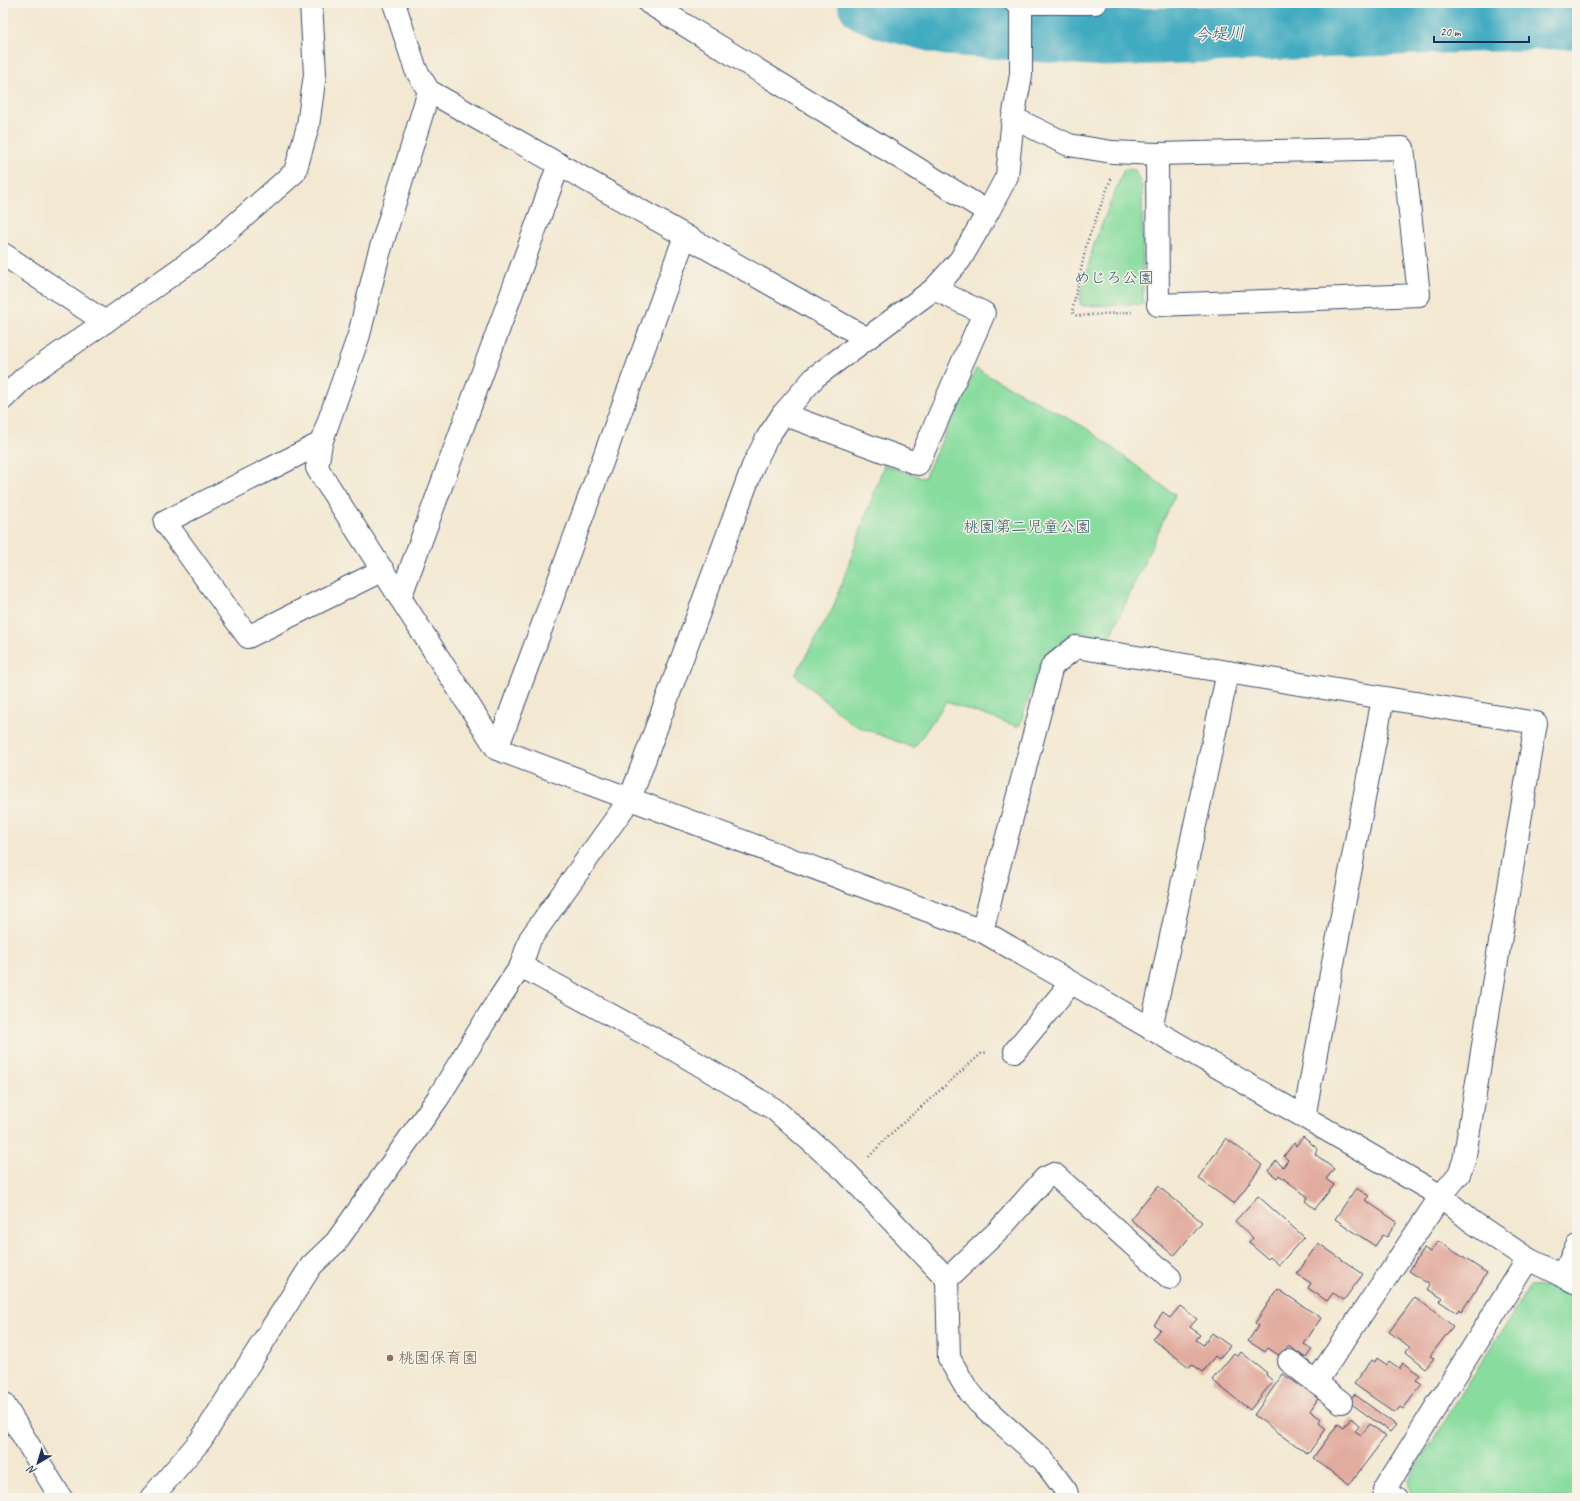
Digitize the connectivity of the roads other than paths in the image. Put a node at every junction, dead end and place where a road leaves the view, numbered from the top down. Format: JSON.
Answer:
{"nodes":[{"id":1,"x":311,"y":3,"type":"edge"},
{"id":2,"x":394,"y":3,"type":"edge"},
{"id":3,"x":649,"y":3,"type":"edge"},
{"id":4,"x":1018,"y":3,"type":"edge"},
{"id":5,"x":1095,"y":3,"type":"edge"},
{"id":6,"x":429,"y":91,"type":"junction"},
{"id":7,"x":1013,"y":118,"type":"junction"},
{"id":8,"x":1157,"y":154,"type":"junction"},
{"id":9,"x":559,"y":164,"type":"junction"},
{"id":10,"x":988,"y":212,"type":"junction"},
{"id":11,"x":685,"y":236,"type":"junction"},
{"id":12,"x":3,"y":254,"type":"edge"},
{"id":13,"x":934,"y":289,"type":"junction"},
{"id":14,"x":105,"y":322,"type":"junction"},
{"id":15,"x":866,"y":338,"type":"junction"},
{"id":16,"x":3,"y":399,"type":"edge"},
{"id":17,"x":783,"y":414,"type":"junction"},
{"id":18,"x":321,"y":443,"type":"junction"},
{"id":19,"x":383,"y":570,"type":"junction"},
{"id":20,"x":400,"y":598,"type":"junction"},
{"id":21,"x":1228,"y":672,"type":"junction"},
{"id":22,"x":1383,"y":698,"type":"junction"},
{"id":23,"x":497,"y":748,"type":"junction"},
{"id":24,"x":630,"y":799,"type":"junction"},
{"id":25,"x":982,"y":931,"type":"junction"},
{"id":26,"x":521,"y":966,"type":"junction"},
{"id":27,"x":1071,"y":982,"type":"junction"},
{"id":28,"x":1151,"y":1029,"type":"junction"},
{"id":29,"x":1017,"y":1048,"type":"road end"},
{"id":30,"x":1304,"y":1117,"type":"junction"},
{"id":31,"x":1441,"y":1196,"type":"junction"},
{"id":32,"x":1577,"y":1246,"type":"edge"},
{"id":33,"x":1528,"y":1259,"type":"junction"},
{"id":34,"x":1170,"y":1278,"type":"dead end"},
{"id":35,"x":947,"y":1279,"type":"junction"},
{"id":36,"x":1570,"y":1279,"type":"edge"},
{"id":37,"x":1289,"y":1361,"type":"dead end"},
{"id":38,"x":1316,"y":1382,"type":"junction"},
{"id":39,"x":1341,"y":1402,"type":"dead end"},
{"id":40,"x":3,"y":1403,"type":"edge"},
{"id":41,"x":61,"y":1498,"type":"edge"},
{"id":42,"x":151,"y":1498,"type":"edge"},
{"id":43,"x":1068,"y":1498,"type":"edge"},
{"id":44,"x":1396,"y":1498,"type":"edge"}],
"edges":[{"from":1,"to":14,"type":"street"},
{"from":2,"to":6,"type":"street"},
{"from":3,"to":10,"type":"street"},
{"from":4,"to":5,"type":"street"},
{"from":4,"to":7,"type":"street"},
{"from":6,"to":9,"type":"street"},
{"from":6,"to":18,"type":"street"},
{"from":7,"to":8,"type":"street"},
{"from":7,"to":10,"type":"street"},
{"from":8,"to":8,"type":"street"},
{"from":9,"to":11,"type":"street"},
{"from":9,"to":20,"type":"street"},
{"from":10,"to":13,"type":"street"},
{"from":11,"to":15,"type":"street"},
{"from":11,"to":23,"type":"street"},
{"from":12,"to":14,"type":"street"},
{"from":13,"to":15,"type":"street"},
{"from":13,"to":17,"type":"street"},
{"from":14,"to":16,"type":"street"},
{"from":15,"to":17,"type":"street"},
{"from":17,"to":24,"type":"street"},
{"from":18,"to":19,"type":"street"},
{"from":18,"to":19,"type":"street"},
{"from":19,"to":20,"type":"street"},
{"from":20,"to":23,"type":"street"},
{"from":21,"to":22,"type":"street"},
{"from":21,"to":25,"type":"street"},
{"from":21,"to":28,"type":"street"},
{"from":22,"to":30,"type":"street"},
{"from":22,"to":31,"type":"street"},
{"from":23,"to":24,"type":"street"},
{"from":24,"to":25,"type":"street"},
{"from":24,"to":26,"type":"street"},
{"from":25,"to":27,"type":"street"},
{"from":26,"to":35,"type":"street"},
{"from":26,"to":42,"type":"street"},
{"from":27,"to":28,"type":"street"},
{"from":27,"to":29,"type":"street"},
{"from":28,"to":30,"type":"street"},
{"from":30,"to":31,"type":"street"},
{"from":31,"to":33,"type":"street"},
{"from":31,"to":38,"type":"street"},
{"from":32,"to":36,"type":"street"},
{"from":33,"to":36,"type":"street"},
{"from":33,"to":44,"type":"street"},
{"from":34,"to":35,"type":"street"},
{"from":35,"to":43,"type":"street"},
{"from":37,"to":38,"type":"street"},
{"from":38,"to":39,"type":"street"},
{"from":40,"to":41,"type":"street"}]}
